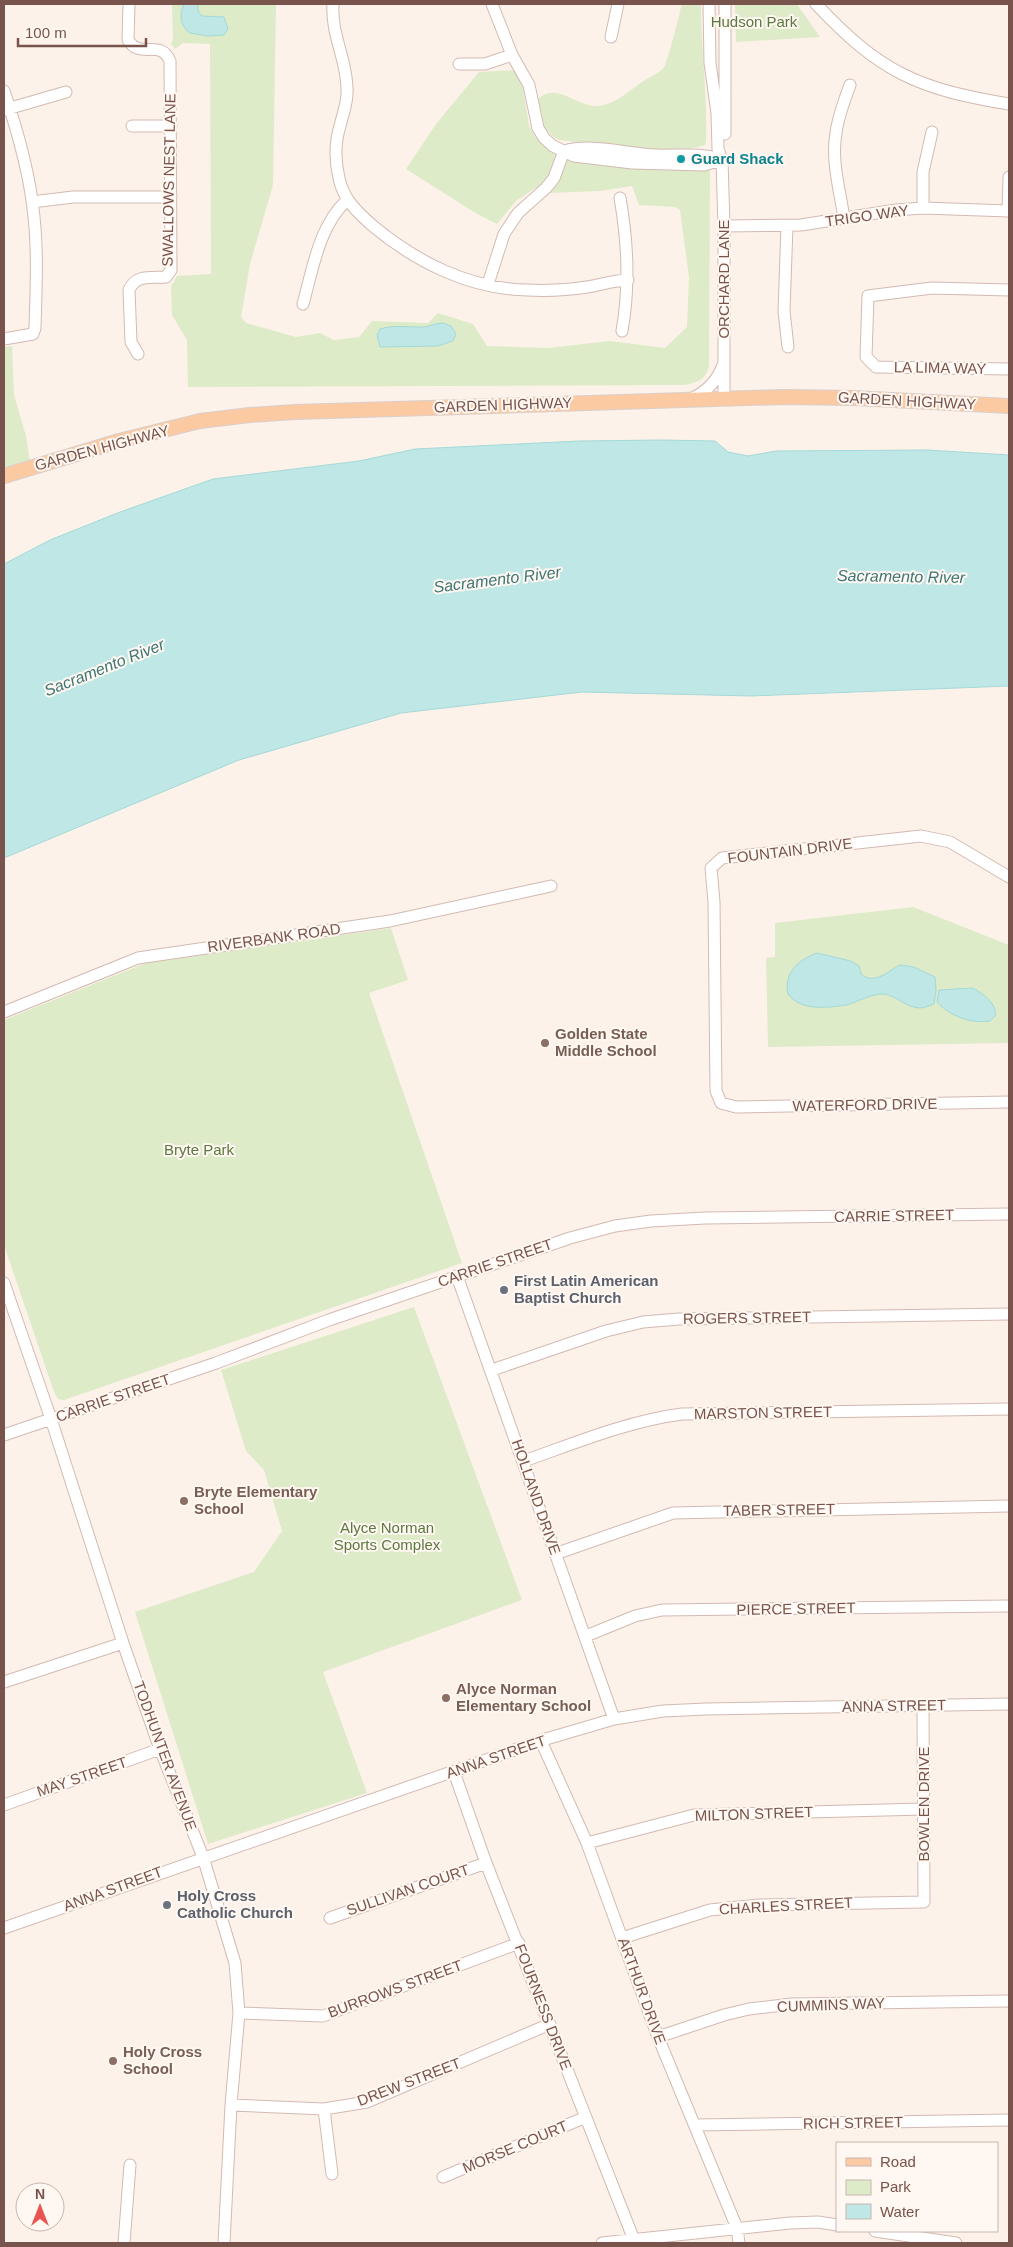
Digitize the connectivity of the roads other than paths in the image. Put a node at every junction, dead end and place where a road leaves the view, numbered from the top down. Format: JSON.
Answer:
{"nodes":[{"id":1,"x":129,"y":4,"type":"edge"},
{"id":2,"x":333,"y":4,"type":"edge"},
{"id":3,"x":492,"y":4,"type":"edge"},
{"id":4,"x":618,"y":4,"type":"edge"},
{"id":5,"x":709,"y":4,"type":"edge"},
{"id":6,"x":725,"y":4,"type":"edge"},
{"id":7,"x":816,"y":4,"type":"edge"},
{"id":8,"x":611,"y":37,"type":"dead end"},
{"id":9,"x":512,"y":55,"type":"junction"},
{"id":10,"x":459,"y":64,"type":"dead end"},
{"id":11,"x":850,"y":85,"type":"dead end"},
{"id":12,"x":4,"y":91,"type":"edge"},
{"id":13,"x":66,"y":92,"type":"dead end"},
{"id":14,"x":1009,"y":104,"type":"edge"},
{"id":15,"x":7,"y":109,"type":"edge"},
{"id":16,"x":132,"y":126,"type":"dead end"},
{"id":17,"x":171,"y":126,"type":"junction"},
{"id":18,"x":932,"y":132,"type":"dead end"},
{"id":19,"x":564,"y":151,"type":"junction"},
{"id":20,"x":722,"y":160,"type":"junction"},
{"id":21,"x":1009,"y":177,"type":"edge"},
{"id":22,"x":171,"y":197,"type":"junction"},
{"id":23,"x":620,"y":198,"type":"dead end"},
{"id":24,"x":346,"y":200,"type":"junction"},
{"id":25,"x":32,"y":202,"type":"junction"},
{"id":26,"x":923,"y":208,"type":"junction"},
{"id":27,"x":1008,"y":211,"type":"edge"},
{"id":28,"x":844,"y":218,"type":"junction"},
{"id":29,"x":724,"y":226,"type":"junction"},
{"id":30,"x":787,"y":226,"type":"junction"},
{"id":31,"x":628,"y":280,"type":"junction"},
{"id":32,"x":488,"y":284,"type":"junction"},
{"id":33,"x":1009,"y":290,"type":"edge"},
{"id":34,"x":303,"y":304,"type":"dead end"},
{"id":35,"x":622,"y":331,"type":"dead end"},
{"id":36,"x":4,"y":339,"type":"edge"},
{"id":37,"x":788,"y":347,"type":"dead end"},
{"id":38,"x":138,"y":354,"type":"dead end"},
{"id":39,"x":724,"y":361,"type":"junction"},
{"id":40,"x":1009,"y":369,"type":"edge"},
{"id":41,"x":724,"y":398,"type":"junction"},
{"id":42,"x":691,"y":399,"type":"junction"},
{"id":43,"x":1009,"y":406,"type":"edge"},
{"id":44,"x":4,"y":476,"type":"edge"},
{"id":45,"x":1009,"y":877,"type":"edge"},
{"id":46,"x":551,"y":886,"type":"dead end"},
{"id":47,"x":4,"y":1012,"type":"edge"},
{"id":48,"x":1009,"y":1102,"type":"edge"},
{"id":49,"x":721,"y":1103,"type":"joint"},
{"id":50,"x":1009,"y":1214,"type":"edge"},
{"id":51,"x":457,"y":1276,"type":"junction"},
{"id":52,"x":4,"y":1283,"type":"edge"},
{"id":53,"x":1009,"y":1314,"type":"edge"},
{"id":54,"x":492,"y":1370,"type":"junction"},
{"id":55,"x":1009,"y":1409,"type":"edge"},
{"id":56,"x":51,"y":1419,"type":"junction"},
{"id":57,"x":4,"y":1435,"type":"edge"},
{"id":58,"x":524,"y":1461,"type":"junction"},
{"id":59,"x":1009,"y":1506,"type":"edge"},
{"id":60,"x":556,"y":1554,"type":"junction"},
{"id":61,"x":1009,"y":1606,"type":"edge"},
{"id":62,"x":586,"y":1636,"type":"junction"},
{"id":63,"x":123,"y":1643,"type":"junction"},
{"id":64,"x":4,"y":1682,"type":"edge"},
{"id":65,"x":1009,"y":1704,"type":"edge"},
{"id":66,"x":923,"y":1706,"type":"junction"},
{"id":67,"x":614,"y":1719,"type":"junction"},
{"id":68,"x":541,"y":1741,"type":"junction"},
{"id":69,"x":160,"y":1749,"type":"junction"},
{"id":70,"x":454,"y":1772,"type":"junction"},
{"id":71,"x":4,"y":1804,"type":"edge"},
{"id":72,"x":923,"y":1809,"type":"junction"},
{"id":73,"x":587,"y":1843,"type":"junction"},
{"id":74,"x":202,"y":1857,"type":"junction"},
{"id":75,"x":486,"y":1863,"type":"junction"},
{"id":76,"x":924,"y":1902,"type":"joint"},
{"id":77,"x":330,"y":1918,"type":"dead end"},
{"id":78,"x":4,"y":1928,"type":"edge"},
{"id":79,"x":622,"y":1938,"type":"junction"},
{"id":80,"x":519,"y":1943,"type":"junction"},
{"id":81,"x":1009,"y":2001,"type":"edge"},
{"id":82,"x":239,"y":2013,"type":"junction"},
{"id":83,"x":550,"y":2024,"type":"junction"},
{"id":84,"x":658,"y":2036,"type":"junction"},
{"id":85,"x":231,"y":2105,"type":"junction"},
{"id":86,"x":324,"y":2109,"type":"junction"},
{"id":87,"x":586,"y":2117,"type":"junction"},
{"id":88,"x":1009,"y":2120,"type":"edge"},
{"id":89,"x":696,"y":2125,"type":"junction"},
{"id":90,"x":130,"y":2165,"type":"dead end"},
{"id":91,"x":332,"y":2174,"type":"dead end"},
{"id":92,"x":443,"y":2177,"type":"dead end"},
{"id":93,"x":836,"y":2225,"type":"edge"},
{"id":94,"x":736,"y":2228,"type":"junction"},
{"id":95,"x":882,"y":2232,"type":"edge"},
{"id":96,"x":634,"y":2240,"type":"junction"},
{"id":97,"x":124,"y":2243,"type":"edge"},
{"id":98,"x":224,"y":2243,"type":"edge"},
{"id":99,"x":602,"y":2243,"type":"edge"},
{"id":100,"x":739,"y":2243,"type":"edge"},
{"id":101,"x":956,"y":2243,"type":"edge"}],
"edges":[{"from":1,"to":17,"type":"street","name":"SWALLOWS NEST LANE"},
{"from":2,"to":24,"type":"street"},
{"from":3,"to":9,"type":"street"},
{"from":4,"to":8,"type":"street"},
{"from":5,"to":20,"type":"street","name":"ORCHARD LANE"},
{"from":6,"to":20,"type":"street","name":"ORCHARD LANE"},
{"from":7,"to":14,"type":"street"},
{"from":9,"to":10,"type":"street"},
{"from":9,"to":19,"type":"street"},
{"from":11,"to":28,"type":"street"},
{"from":12,"to":15,"type":"street"},
{"from":13,"to":15,"type":"street"},
{"from":15,"to":25,"type":"street"},
{"from":16,"to":17,"type":"street"},
{"from":17,"to":22,"type":"street","name":"SWALLOWS NEST LANE"},
{"from":18,"to":26,"type":"street"},
{"from":19,"to":20,"type":"street"},
{"from":19,"to":32,"type":"street"},
{"from":20,"to":29,"type":"street","name":"ORCHARD LANE"},
{"from":21,"to":27,"type":"street"},
{"from":22,"to":25,"type":"street"},
{"from":22,"to":38,"type":"street","name":"SWALLOWS NEST LANE"},
{"from":23,"to":31,"type":"street"},
{"from":24,"to":32,"type":"street"},
{"from":24,"to":34,"type":"street"},
{"from":25,"to":36,"type":"street"},
{"from":26,"to":27,"type":"street","name":"TRIGO WAY"},
{"from":26,"to":28,"type":"street","name":"TRIGO WAY"},
{"from":28,"to":30,"type":"street","name":"TRIGO WAY"},
{"from":29,"to":30,"type":"street","name":"TRIGO WAY"},
{"from":29,"to":39,"type":"street","name":"ORCHARD LANE"},
{"from":30,"to":37,"type":"street"},
{"from":31,"to":32,"type":"street"},
{"from":31,"to":35,"type":"street"},
{"from":33,"to":40,"type":"street","name":"LA LIMA WAY"},
{"from":39,"to":41,"type":"street","name":"ORCHARD LANE"},
{"from":39,"to":42,"type":"street"},
{"from":41,"to":42,"type":"main road","name":"GARDEN HIGHWAY"},
{"from":41,"to":43,"type":"main road","name":"GARDEN HIGHWAY"},
{"from":42,"to":44,"type":"main road","name":"GARDEN HIGHWAY"},
{"from":45,"to":49,"type":"street","name":"FOUNTAIN DRIVE"},
{"from":46,"to":47,"type":"street","name":"RIVERBANK ROAD"},
{"from":48,"to":49,"type":"street","name":"WATERFORD DRIVE"},
{"from":50,"to":51,"type":"street","name":"CARRIE STREET"},
{"from":51,"to":54,"type":"street","name":"HOLLAND DRIVE"},
{"from":51,"to":56,"type":"street","name":"CARRIE STREET"},
{"from":52,"to":56,"type":"street","name":"TODHUNTER AVENUE"},
{"from":53,"to":54,"type":"street","name":"ROGERS STREET"},
{"from":54,"to":58,"type":"street","name":"HOLLAND DRIVE"},
{"from":55,"to":58,"type":"street","name":"MARSTON STREET"},
{"from":56,"to":57,"type":"street","name":"CARRIE STREET"},
{"from":56,"to":63,"type":"street","name":"TODHUNTER AVENUE"},
{"from":58,"to":60,"type":"street","name":"HOLLAND DRIVE"},
{"from":59,"to":60,"type":"street","name":"TABER STREET"},
{"from":60,"to":62,"type":"street","name":"HOLLAND DRIVE"},
{"from":61,"to":62,"type":"street","name":"PIERCE STREET"},
{"from":62,"to":67,"type":"street","name":"HOLLAND DRIVE"},
{"from":63,"to":64,"type":"street"},
{"from":63,"to":69,"type":"street","name":"TODHUNTER AVENUE"},
{"from":65,"to":66,"type":"street","name":"ANNA STREET"},
{"from":66,"to":67,"type":"street","name":"ANNA STREET"},
{"from":66,"to":72,"type":"street","name":"BOWLEN DRIVE"},
{"from":67,"to":68,"type":"street","name":"ANNA STREET"},
{"from":68,"to":70,"type":"street","name":"ANNA STREET"},
{"from":68,"to":73,"type":"street","name":"ARTHUR DRIVE"},
{"from":69,"to":71,"type":"street","name":"MAY STREET"},
{"from":69,"to":74,"type":"street","name":"TODHUNTER AVENUE"},
{"from":70,"to":74,"type":"street","name":"ANNA STREET"},
{"from":70,"to":75,"type":"street","name":"FOURNESS DRIVE"},
{"from":72,"to":73,"type":"street","name":"MILTON STREET"},
{"from":72,"to":76,"type":"street","name":"BOWLEN DRIVE"},
{"from":73,"to":79,"type":"street","name":"ARTHUR DRIVE"},
{"from":74,"to":78,"type":"street","name":"ANNA STREET"},
{"from":74,"to":82,"type":"street","name":"TODHUNTER AVENUE"},
{"from":75,"to":77,"type":"street","name":"SULLIVAN COURT"},
{"from":75,"to":80,"type":"street","name":"FOURNESS DRIVE"},
{"from":76,"to":79,"type":"street","name":"CHARLES STREET"},
{"from":79,"to":84,"type":"street","name":"ARTHUR DRIVE"},
{"from":80,"to":82,"type":"street","name":"BURROWS STREET"},
{"from":80,"to":83,"type":"street","name":"FOURNESS DRIVE"},
{"from":81,"to":84,"type":"street","name":"CUMMINS WAY"},
{"from":82,"to":85,"type":"street","name":"TODHUNTER AVENUE"},
{"from":83,"to":86,"type":"street","name":"DREW STREET"},
{"from":83,"to":87,"type":"street","name":"FOURNESS DRIVE"},
{"from":84,"to":89,"type":"street","name":"ARTHUR DRIVE"},
{"from":85,"to":86,"type":"street","name":"DREW STREET"},
{"from":85,"to":98,"type":"street","name":"TODHUNTER AVENUE"},
{"from":86,"to":91,"type":"street"},
{"from":87,"to":92,"type":"street","name":"MORSE COURT"},
{"from":87,"to":96,"type":"street","name":"FOURNESS DRIVE"},
{"from":88,"to":89,"type":"street","name":"RICH STREET"},
{"from":89,"to":94,"type":"street","name":"ARTHUR DRIVE"},
{"from":90,"to":97,"type":"street"},
{"from":93,"to":94,"type":"street"},
{"from":94,"to":96,"type":"street"},
{"from":94,"to":100,"type":"street","name":"ARTHUR DRIVE"},
{"from":95,"to":101,"type":"street"},
{"from":96,"to":99,"type":"street"}]}
